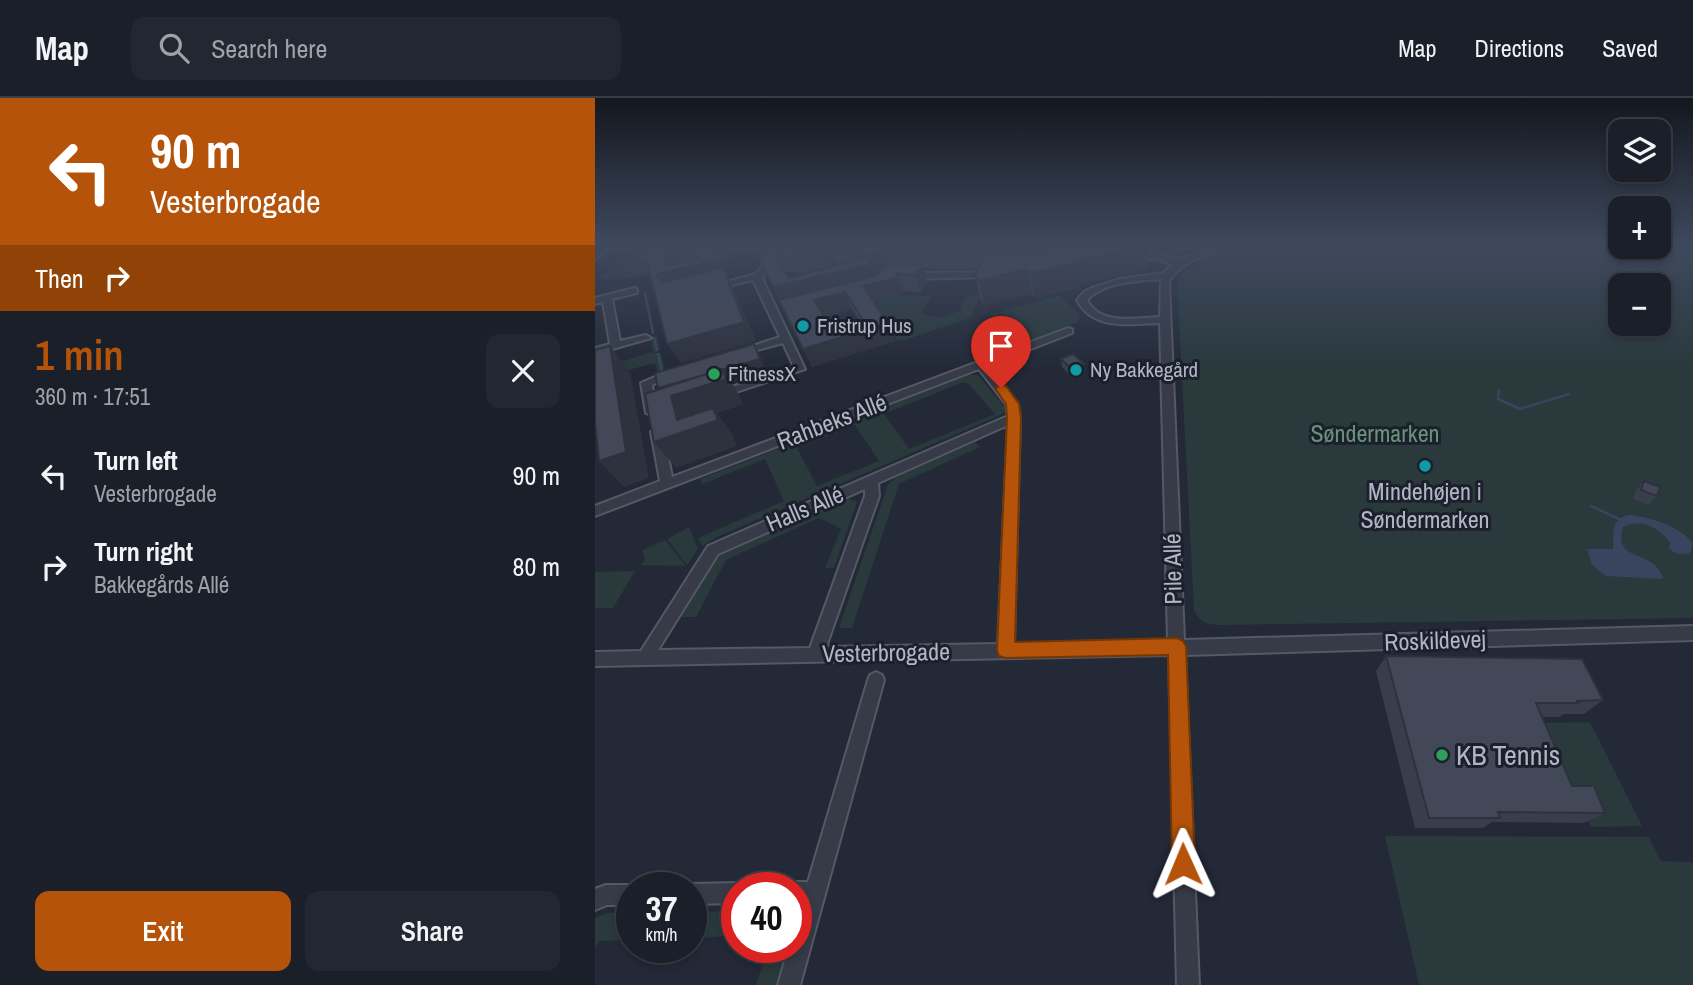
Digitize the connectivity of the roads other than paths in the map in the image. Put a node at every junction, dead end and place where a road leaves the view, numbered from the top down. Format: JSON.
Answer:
{"nodes":[{"id":1,"x":716,"y":286,"type":"edge"},
{"id":2,"x":761,"y":286,"type":"edge"},
{"id":3,"x":1112,"y":286,"type":"edge"},
{"id":4,"x":1167,"y":286,"type":"edge"},
{"id":5,"x":705,"y":289,"type":"edge"},
{"id":6,"x":634,"y":291,"type":"dead end"},
{"id":7,"x":607,"y":298,"type":"junction"},
{"id":8,"x":595,"y":301,"type":"edge"},
{"id":9,"x":785,"y":312,"type":"edge"},
{"id":10,"x":774,"y":315,"type":"junction"},
{"id":11,"x":1165,"y":320,"type":"junction"},
{"id":12,"x":1068,"y":331,"type":"dead end"},
{"id":13,"x":646,"y":338,"type":"dead end"},
{"id":14,"x":785,"y":339,"type":"junction"},
{"id":15,"x":616,"y":346,"type":"junction"},
{"id":16,"x":595,"y":351,"type":"edge"},
{"id":17,"x":722,"y":357,"type":"edge"},
{"id":18,"x":981,"y":365,"type":"junction"},
{"id":19,"x":682,"y":369,"type":"edge"},
{"id":20,"x":708,"y":398,"type":"edge"},
{"id":21,"x":1014,"y":418,"type":"junction"},
{"id":22,"x":871,"y":480,"type":"junction"},
{"id":23,"x":667,"y":484,"type":"junction"},
{"id":24,"x":595,"y":511,"type":"edge"},
{"id":25,"x":1693,"y":633,"type":"edge"},
{"id":26,"x":1177,"y":646,"type":"junction"},
{"id":27,"x":1006,"y":650,"type":"junction"},
{"id":28,"x":816,"y":654,"type":"junction"},
{"id":29,"x":645,"y":658,"type":"junction"},
{"id":30,"x":595,"y":659,"type":"edge"},
{"id":31,"x":876,"y":680,"type":"dead end"},
{"id":32,"x":812,"y":874,"type":"edge"},
{"id":33,"x":616,"y":895,"type":"edge"},
{"id":34,"x":595,"y":900,"type":"edge"},
{"id":35,"x":793,"y":963,"type":"edge"},
{"id":36,"x":789,"y":985,"type":"edge"},
{"id":37,"x":1188,"y":985,"type":"edge"}],
"edges":[{"from":1,"to":5,"type":"street"},
{"from":2,"to":10,"type":"street"},
{"from":3,"to":11,"type":"street"},
{"from":4,"to":11,"type":"street","name":"Pile Allé"},
{"from":6,"to":7,"type":"street"},
{"from":7,"to":8,"type":"street"},
{"from":7,"to":15,"type":"street"},
{"from":9,"to":10,"type":"street"},
{"from":10,"to":14,"type":"street"},
{"from":11,"to":26,"type":"street","name":"Pile Allé"},
{"from":12,"to":18,"type":"street","name":"Rahbeks Allé"},
{"from":13,"to":15,"type":"street"},
{"from":14,"to":17,"type":"street"},
{"from":14,"to":20,"type":"street"},
{"from":15,"to":16,"type":"street"},
{"from":18,"to":21,"type":"street"},
{"from":18,"to":23,"type":"street","name":"Rahbeks Allé"},
{"from":19,"to":23,"type":"street"},
{"from":21,"to":22,"type":"street","name":"Halls Allé"},
{"from":21,"to":27,"type":"street"},
{"from":22,"to":28,"type":"street"},
{"from":22,"to":29,"type":"street","name":"Halls Allé"},
{"from":23,"to":24,"type":"street","name":"Rahbeks Allé"},
{"from":25,"to":26,"type":"street","name":"Roskildevej"},
{"from":26,"to":27,"type":"street","name":"Vesterbrogade"},
{"from":26,"to":37,"type":"street","name":"Pile Allé"},
{"from":27,"to":28,"type":"street","name":"Vesterbrogade"},
{"from":28,"to":29,"type":"street","name":"Vesterbrogade"},
{"from":29,"to":30,"type":"street","name":"Vesterbrogade"},
{"from":31,"to":32,"type":"street"},
{"from":33,"to":34,"type":"street"},
{"from":35,"to":36,"type":"street"}]}
